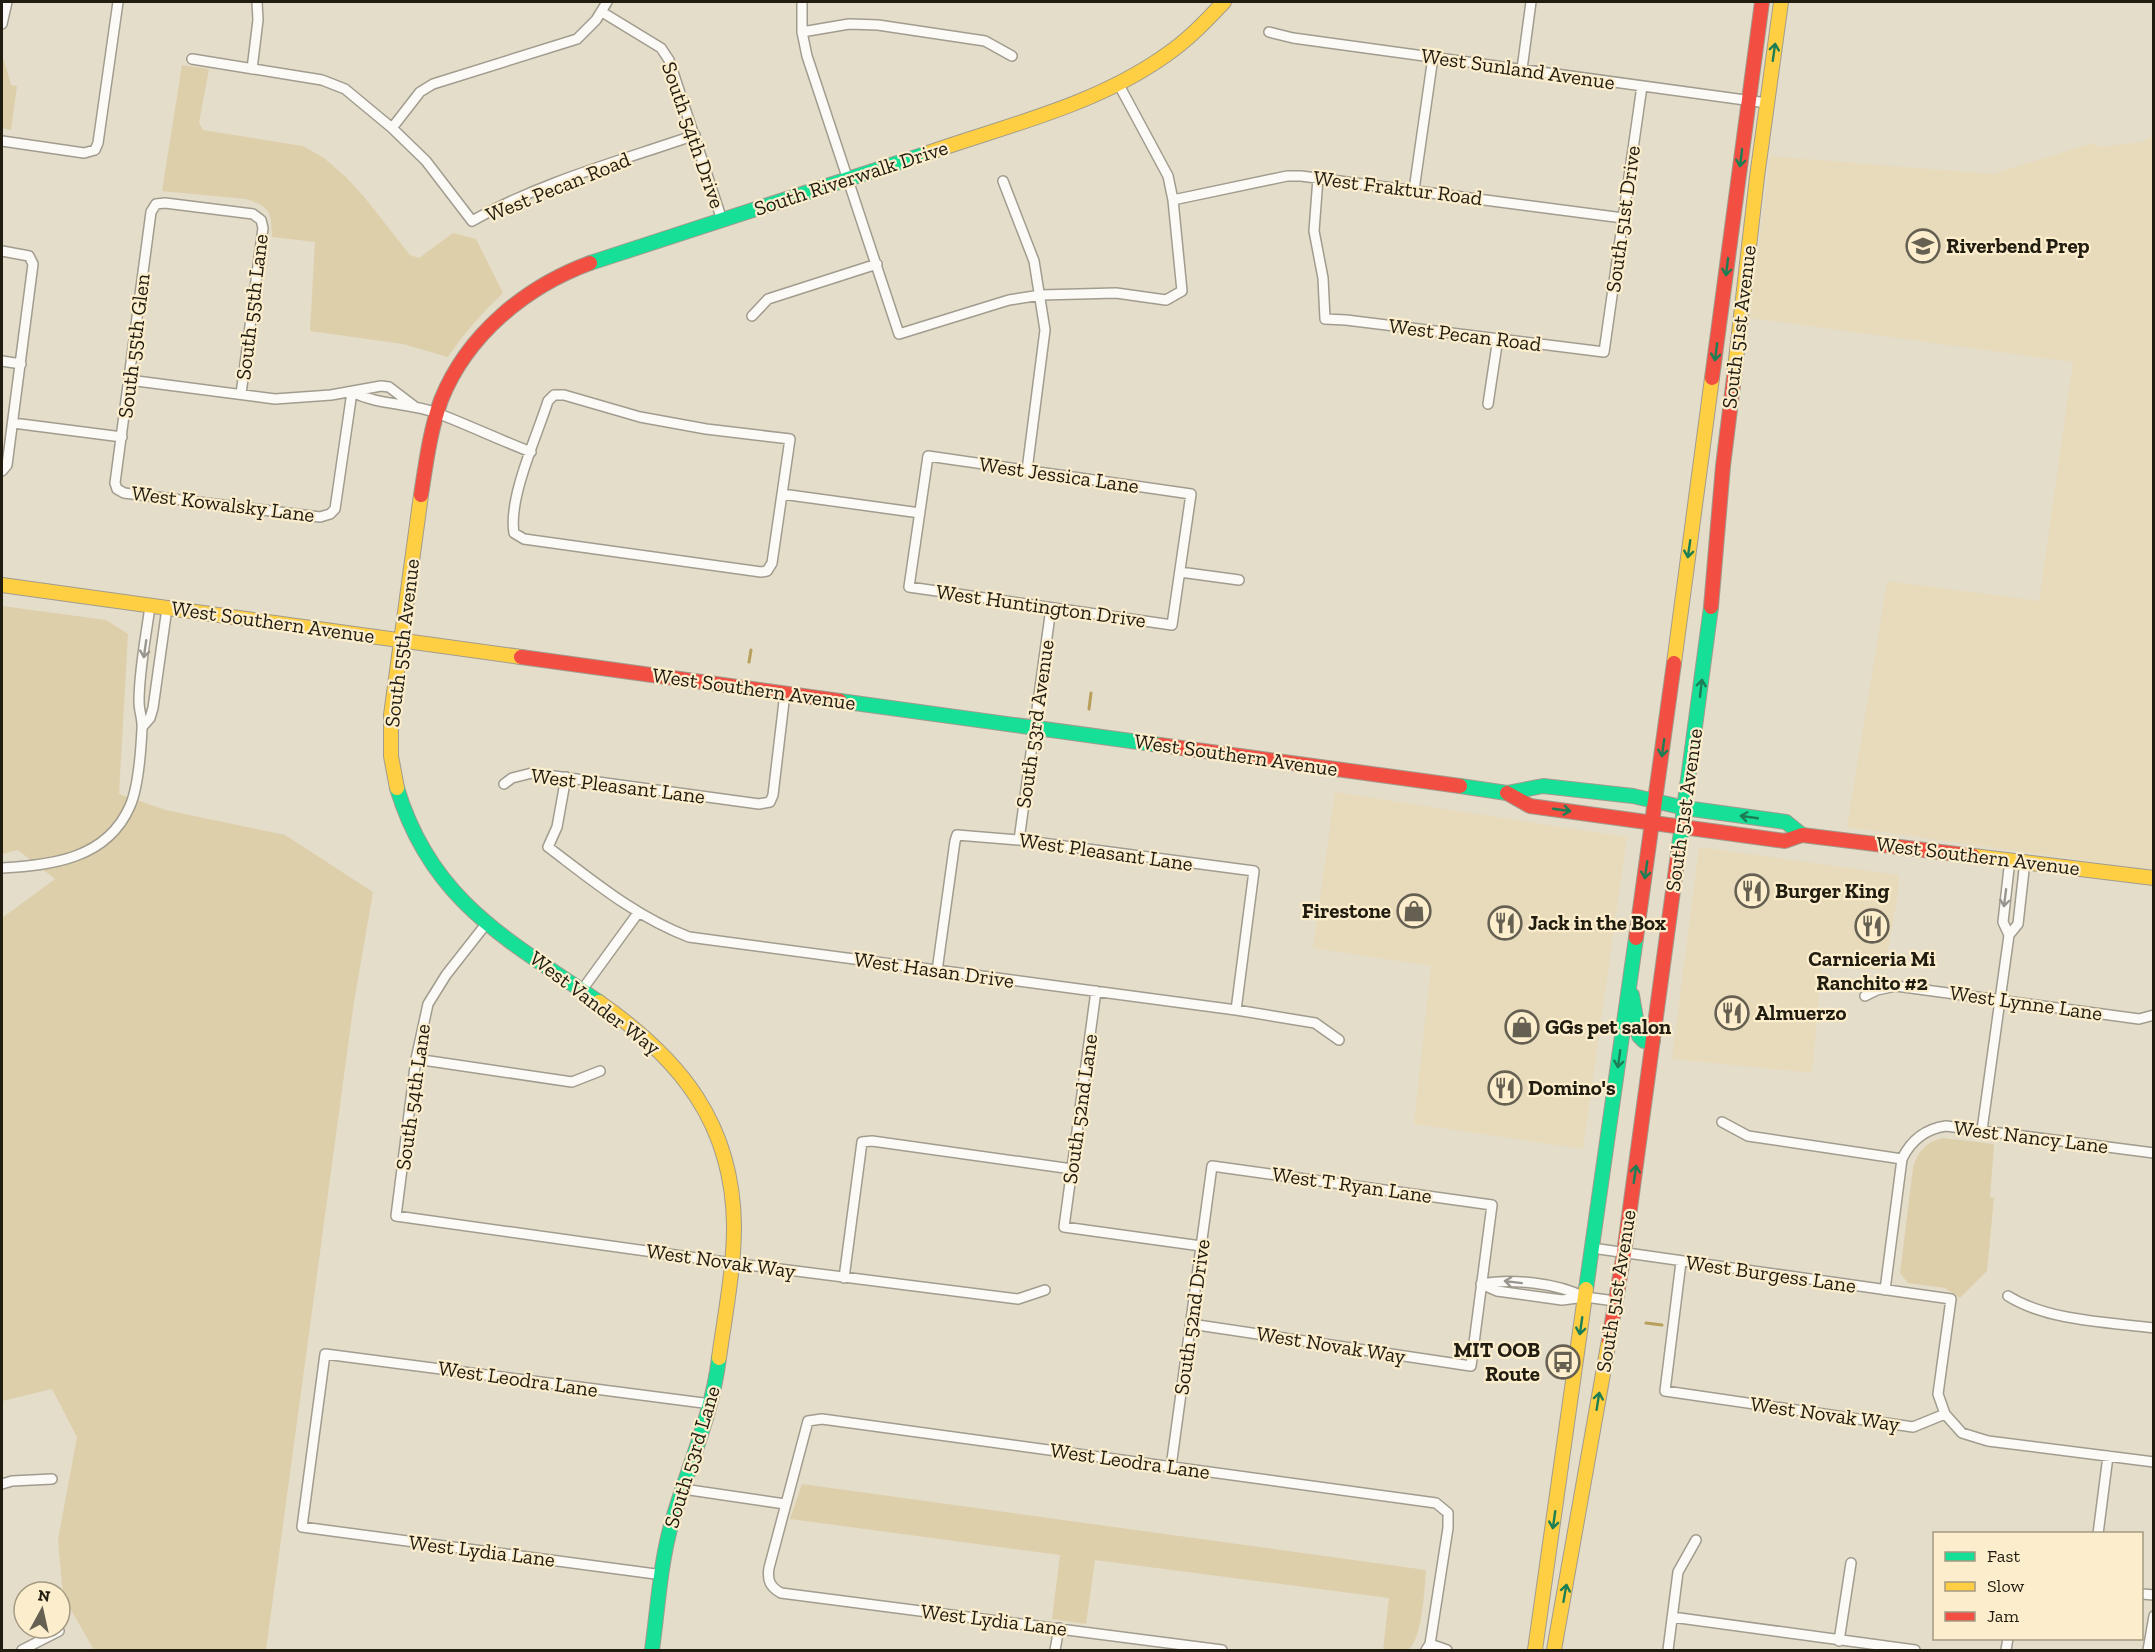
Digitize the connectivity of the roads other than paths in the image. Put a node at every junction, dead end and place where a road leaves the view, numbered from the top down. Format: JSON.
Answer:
{"nodes":[{"id":1,"x":7,"y":2,"type":"edge"},
{"id":2,"x":118,"y":2,"type":"edge"},
{"id":3,"x":257,"y":2,"type":"edge"},
{"id":4,"x":608,"y":2,"type":"edge"},
{"id":5,"x":802,"y":2,"type":"edge"},
{"id":6,"x":1531,"y":2,"type":"edge"},
{"id":7,"x":1762,"y":2,"type":"edge"},
{"id":8,"x":1781,"y":2,"type":"edge"},
{"id":9,"x":1221,"y":3,"type":"edge"},
{"id":10,"x":602,"y":12,"type":"junction"},
{"id":11,"x":2,"y":24,"type":"edge"},
{"id":12,"x":802,"y":32,"type":"junction"},
{"id":13,"x":1269,"y":32,"type":"dead end"},
{"id":14,"x":1012,"y":56,"type":"dead end"},
{"id":15,"x":1433,"y":57,"type":"junction"},
{"id":16,"x":192,"y":59,"type":"dead end"},
{"id":17,"x":252,"y":69,"type":"junction"},
{"id":18,"x":1522,"y":69,"type":"junction"},
{"id":19,"x":1119,"y":85,"type":"junction"},
{"id":20,"x":1642,"y":86,"type":"junction"},
{"id":21,"x":1749,"y":100,"type":"junction"},
{"id":22,"x":1767,"y":103,"type":"junction"},
{"id":23,"x":392,"y":128,"type":"junction"},
{"id":24,"x":695,"y":135,"type":"junction"},
{"id":25,"x":2,"y":141,"type":"edge"},
{"id":26,"x":1318,"y":178,"type":"junction"},
{"id":27,"x":848,"y":179,"type":"junction"},
{"id":28,"x":1003,"y":181,"type":"dead end"},
{"id":29,"x":1414,"y":190,"type":"junction"},
{"id":30,"x":1173,"y":200,"type":"junction"},
{"id":31,"x":156,"y":204,"type":"joint"},
{"id":32,"x":1623,"y":218,"type":"junction"},
{"id":33,"x":722,"y":220,"type":"junction"},
{"id":34,"x":2,"y":251,"type":"edge"},
{"id":35,"x":877,"y":264,"type":"junction"},
{"id":36,"x":1041,"y":296,"type":"junction"},
{"id":37,"x":752,"y":316,"type":"dead end"},
{"id":38,"x":1498,"y":338,"type":"junction"},
{"id":39,"x":474,"y":345,"type":"joint"},
{"id":40,"x":1604,"y":352,"type":"joint"},
{"id":41,"x":2,"y":361,"type":"edge"},
{"id":42,"x":21,"y":364,"type":"junction"},
{"id":43,"x":129,"y":380,"type":"junction"},
{"id":44,"x":381,"y":386,"type":"junction"},
{"id":45,"x":352,"y":392,"type":"junction"},
{"id":46,"x":241,"y":394,"type":"junction"},
{"id":47,"x":379,"y":402,"type":"junction"},
{"id":48,"x":1488,"y":404,"type":"dead end"},
{"id":49,"x":414,"y":406,"type":"junction"},
{"id":50,"x":437,"y":413,"type":"junction"},
{"id":51,"x":13,"y":423,"type":"junction"},
{"id":52,"x":122,"y":437,"type":"junction"},
{"id":53,"x":531,"y":453,"type":"junction"},
{"id":54,"x":1701,"y":464,"type":"junction"},
{"id":55,"x":1723,"y":466,"type":"junction"},
{"id":56,"x":1027,"y":470,"type":"junction"},
{"id":57,"x":2,"y":471,"type":"edge"},
{"id":58,"x":117,"y":489,"type":"joint"},
{"id":59,"x":782,"y":494,"type":"junction"},
{"id":60,"x":920,"y":513,"type":"junction"},
{"id":61,"x":1180,"y":572,"type":"junction"},
{"id":62,"x":1239,"y":580,"type":"dead end"},
{"id":63,"x":2,"y":585,"type":"edge"},
{"id":64,"x":150,"y":606,"type":"junction"},
{"id":65,"x":167,"y":608,"type":"junction"},
{"id":66,"x":1051,"y":608,"type":"junction"},
{"id":67,"x":401,"y":639,"type":"junction"},
{"id":68,"x":142,"y":672,"type":"junction"},
{"id":69,"x":158,"y":674,"type":"junction"},
{"id":70,"x":785,"y":693,"type":"junction"},
{"id":71,"x":143,"y":726,"type":"junction"},
{"id":72,"x":1035,"y":728,"type":"junction"},
{"id":73,"x":566,"y":777,"type":"junction"},
{"id":74,"x":504,"y":784,"type":"dead end"},
{"id":75,"x":1507,"y":793,"type":"junction"},
{"id":76,"x":1655,"y":801,"type":"junction"},
{"id":77,"x":1685,"y":808,"type":"junction"},
{"id":78,"x":1652,"y":822,"type":"junction"},
{"id":79,"x":1682,"y":826,"type":"junction"},
{"id":80,"x":1802,"y":835,"type":"junction"},
{"id":81,"x":1019,"y":840,"type":"junction"},
{"id":82,"x":2010,"y":859,"type":"junction"},
{"id":83,"x":2025,"y":861,"type":"junction"},
{"id":84,"x":2,"y":868,"type":"edge"},
{"id":85,"x":2154,"y":878,"type":"edge"},
{"id":86,"x":638,"y":914,"type":"junction"},
{"id":87,"x":486,"y":924,"type":"junction"},
{"id":88,"x":2009,"y":935,"type":"junction"},
{"id":89,"x":937,"y":971,"type":"junction"},
{"id":90,"x":1629,"y":980,"type":"junction"},
{"id":91,"x":582,"y":990,"type":"junction"},
{"id":92,"x":1096,"y":991,"type":"junction"},
{"id":93,"x":1865,"y":996,"type":"dead end"},
{"id":94,"x":2000,"y":999,"type":"junction"},
{"id":95,"x":1236,"y":1011,"type":"junction"},
{"id":96,"x":2154,"y":1015,"type":"edge"},
{"id":97,"x":1339,"y":1040,"type":"dead end"},
{"id":98,"x":1653,"y":1041,"type":"junction"},
{"id":99,"x":416,"y":1059,"type":"junction"},
{"id":100,"x":600,"y":1071,"type":"dead end"},
{"id":101,"x":1722,"y":1122,"type":"dead end"},
{"id":102,"x":1982,"y":1130,"type":"junction"},
{"id":103,"x":2154,"y":1153,"type":"edge"},
{"id":104,"x":1902,"y":1159,"type":"junction"},
{"id":105,"x":1212,"y":1166,"type":"joint"},
{"id":106,"x":1071,"y":1169,"type":"junction"},
{"id":107,"x":396,"y":1216,"type":"joint"},
{"id":108,"x":1201,"y":1246,"type":"junction"},
{"id":109,"x":1592,"y":1248,"type":"junction"},
{"id":110,"x":1624,"y":1253,"type":"junction"},
{"id":111,"x":1681,"y":1262,"type":"junction"},
{"id":112,"x":732,"y":1263,"type":"junction"},
{"id":113,"x":844,"y":1278,"type":"junction"},
{"id":114,"x":1481,"y":1284,"type":"junction"},
{"id":115,"x":1045,"y":1290,"type":"dead end"},
{"id":116,"x":1885,"y":1290,"type":"junction"},
{"id":117,"x":2008,"y":1296,"type":"dead end"},
{"id":118,"x":1585,"y":1297,"type":"junction"},
{"id":119,"x":1615,"y":1301,"type":"junction"},
{"id":120,"x":1191,"y":1324,"type":"junction"},
{"id":121,"x":2154,"y":1328,"type":"edge"},
{"id":122,"x":711,"y":1404,"type":"junction"},
{"id":123,"x":1945,"y":1414,"type":"junction"},
{"id":124,"x":2108,"y":1456,"type":"junction"},
{"id":125,"x":2154,"y":1462,"type":"edge"},
{"id":126,"x":1171,"y":1467,"type":"junction"},
{"id":127,"x":52,"y":1479,"type":"dead end"},
{"id":128,"x":2,"y":1484,"type":"edge"},
{"id":129,"x":683,"y":1489,"type":"junction"},
{"id":130,"x":785,"y":1504,"type":"junction"},
{"id":131,"x":302,"y":1527,"type":"joint"},
{"id":132,"x":2098,"y":1532,"type":"edge"},
{"id":133,"x":1696,"y":1540,"type":"dead end"},
{"id":134,"x":1851,"y":1563,"type":"dead end"},
{"id":135,"x":663,"y":1575,"type":"junction"},
{"id":136,"x":2154,"y":1616,"type":"edge"},
{"id":137,"x":1672,"y":1617,"type":"junction"},
{"id":138,"x":1059,"y":1628,"type":"junction"},
{"id":139,"x":41,"y":1640,"type":"edge"},
{"id":140,"x":1839,"y":1641,"type":"junction"},
{"id":141,"x":1428,"y":1647,"type":"edge"},
{"id":142,"x":22,"y":1650,"type":"edge"},
{"id":143,"x":652,"y":1650,"type":"edge"},
{"id":144,"x":1055,"y":1650,"type":"edge"},
{"id":145,"x":1222,"y":1650,"type":"edge"},
{"id":146,"x":1447,"y":1650,"type":"edge"},
{"id":147,"x":1535,"y":1650,"type":"edge"},
{"id":148,"x":1554,"y":1650,"type":"edge"},
{"id":149,"x":1668,"y":1650,"type":"edge"},
{"id":150,"x":1915,"y":1650,"type":"edge"},
{"id":151,"x":2148,"y":1650,"type":"edge"}],
"edges":[{"from":1,"to":11,"type":"street"},
{"from":2,"to":25,"type":"street"},
{"from":3,"to":17,"type":"street"},
{"from":4,"to":10,"type":"street"},
{"from":5,"to":12,"type":"street"},
{"from":6,"to":18,"type":"street"},
{"from":7,"to":21,"type":"main road","name":"South 51st Avenue"},
{"from":22,"to":8,"type":"main road","name":"South 51st Avenue","one_way":true},
{"from":9,"to":19,"type":"main road","name":"South Riverwalk Drive"},
{"from":10,"to":23,"type":"street"},
{"from":10,"to":24,"type":"street","name":"South 54th Drive"},
{"from":12,"to":14,"type":"street"},
{"from":12,"to":27,"type":"street"},
{"from":13,"to":15,"type":"street","name":"West Sunland Avenue"},
{"from":15,"to":18,"type":"street","name":"West Sunland Avenue"},
{"from":15,"to":29,"type":"street"},
{"from":16,"to":17,"type":"street","name":"West Pecan Road"},
{"from":17,"to":23,"type":"street","name":"West Pecan Road"},
{"from":18,"to":20,"type":"street","name":"West Sunland Avenue"},
{"from":19,"to":27,"type":"main road","name":"South Riverwalk Drive"},
{"from":19,"to":30,"type":"street"},
{"from":20,"to":21,"type":"street","name":"West Sunland Avenue"},
{"from":20,"to":32,"type":"street","name":"South 51st Drive"},
{"from":21,"to":22,"type":"street","name":"West Sunland Avenue"},
{"from":21,"to":54,"type":"main road","name":"South 51st Avenue","one_way":true},
{"from":22,"to":55,"type":"main road","name":"South 51st Avenue"},
{"from":23,"to":24,"type":"street","name":"West Pecan Road"},
{"from":24,"to":33,"type":"street","name":"South 54th Drive"},
{"from":26,"to":29,"type":"street","name":"West Fraktur Road"},
{"from":26,"to":30,"type":"street","name":"West Fraktur Road"},
{"from":26,"to":38,"type":"street","name":"West Pecan Road"},
{"from":27,"to":33,"type":"main road","name":"South Riverwalk Drive"},
{"from":27,"to":35,"type":"street"},
{"from":28,"to":36,"type":"street"},
{"from":29,"to":32,"type":"street","name":"West Fraktur Road"},
{"from":30,"to":36,"type":"street"},
{"from":31,"to":43,"type":"street","name":"South 55th Glen"},
{"from":31,"to":46,"type":"street","name":"South 55th Lane"},
{"from":32,"to":40,"type":"street","name":"South 51st Drive"},
{"from":33,"to":39,"type":"main road","name":"South Riverwalk Drive"},
{"from":34,"to":42,"type":"street"},
{"from":35,"to":36,"type":"street"},
{"from":35,"to":37,"type":"street"},
{"from":36,"to":56,"type":"street"},
{"from":38,"to":40,"type":"street","name":"West Pecan Road"},
{"from":38,"to":48,"type":"street"},
{"from":39,"to":50,"type":"main road","name":"South 55th Avenue"},
{"from":41,"to":42,"type":"street"},
{"from":42,"to":51,"type":"street"},
{"from":43,"to":46,"type":"street"},
{"from":43,"to":52,"type":"street","name":"South 55th Glen"},
{"from":44,"to":45,"type":"street"},
{"from":44,"to":47,"type":"street"},
{"from":44,"to":49,"type":"street"},
{"from":45,"to":46,"type":"street"},
{"from":45,"to":47,"type":"street"},
{"from":45,"to":58,"type":"street","name":"West Kowalsky Lane"},
{"from":47,"to":49,"type":"street"},
{"from":49,"to":50,"type":"street"},
{"from":50,"to":53,"type":"street"},
{"from":50,"to":67,"type":"main road","name":"South 55th Avenue"},
{"from":51,"to":52,"type":"street"},
{"from":51,"to":57,"type":"street"},
{"from":52,"to":58,"type":"street","name":"South 55th Glen"},
{"from":53,"to":59,"type":"street"},
{"from":53,"to":59,"type":"street"},
{"from":54,"to":55,"type":"main road"},
{"from":54,"to":76,"type":"main road","name":"South 51st Avenue","one_way":true},
{"from":77,"to":55,"type":"main road","name":"South 51st Avenue","one_way":true},
{"from":56,"to":60,"type":"street","name":"West Jessica Lane"},
{"from":56,"to":61,"type":"street","name":"West Jessica Lane"},
{"from":59,"to":60,"type":"street"},
{"from":60,"to":66,"type":"street","name":"West Huntington Drive"},
{"from":61,"to":62,"type":"street"},
{"from":61,"to":66,"type":"street","name":"West Huntington Drive"},
{"from":63,"to":64,"type":"main road","name":"West Southern Avenue"},
{"from":64,"to":65,"type":"main road","name":"West Southern Avenue"},
{"from":64,"to":68,"type":"street","one_way":true},
{"from":65,"to":67,"type":"main road","name":"West Southern Avenue"},
{"from":65,"to":69,"type":"street"},
{"from":66,"to":72,"type":"street","name":"South 53rd Avenue"},
{"from":67,"to":70,"type":"main road","name":"West Southern Avenue"},
{"from":67,"to":87,"type":"main road","name":"South 55th Avenue"},
{"from":68,"to":69,"type":"street"},
{"from":68,"to":71,"type":"street"},
{"from":69,"to":71,"type":"street"},
{"from":70,"to":72,"type":"main road","name":"West Southern Avenue"},
{"from":70,"to":73,"type":"street","name":"West Pleasant Lane"},
{"from":71,"to":84,"type":"street"},
{"from":72,"to":75,"type":"main road","name":"West Southern Avenue"},
{"from":72,"to":81,"type":"street","name":"South 53rd Avenue"},
{"from":73,"to":74,"type":"street","name":"West Pleasant Lane"},
{"from":73,"to":86,"type":"street","name":"West Hasan Drive"},
{"from":75,"to":76,"type":"main road","name":"West Southern Avenue"},
{"from":75,"to":78,"type":"main road","name":"West Southern Avenue","one_way":true},
{"from":76,"to":77,"type":"main road","name":"West Southern Avenue"},
{"from":76,"to":78,"type":"main road","name":"South 51st Avenue"},
{"from":77,"to":79,"type":"main road","name":"South 51st Avenue"},
{"from":80,"to":77,"type":"main road","name":"West Southern Avenue","one_way":true},
{"from":78,"to":79,"type":"main road","name":"West Southern Avenue"},
{"from":78,"to":90,"type":"main road","name":"South 51st Avenue","one_way":true},
{"from":79,"to":80,"type":"main road","name":"West Southern Avenue"},
{"from":79,"to":98,"type":"main road","name":"South 51st Avenue"},
{"from":80,"to":82,"type":"main road","name":"West Southern Avenue"},
{"from":81,"to":89,"type":"street","name":"West Pleasant Lane"},
{"from":81,"to":95,"type":"street","name":"West Pleasant Lane"},
{"from":82,"to":83,"type":"main road","name":"West Southern Avenue"},
{"from":82,"to":88,"type":"street","one_way":true},
{"from":83,"to":85,"type":"main road","name":"West Southern Avenue"},
{"from":83,"to":88,"type":"street"},
{"from":86,"to":89,"type":"street","name":"West Hasan Drive"},
{"from":86,"to":91,"type":"street"},
{"from":87,"to":91,"type":"main road","name":"West Vander Way"},
{"from":87,"to":99,"type":"street","name":"South 54th Lane"},
{"from":88,"to":94,"type":"street"},
{"from":89,"to":92,"type":"street","name":"West Hasan Drive"},
{"from":90,"to":98,"type":"main road"},
{"from":90,"to":109,"type":"main road","name":"South 51st Avenue","one_way":true},
{"from":91,"to":112,"type":"main road","name":"West Vander Way"},
{"from":92,"to":95,"type":"street","name":"West Hasan Drive"},
{"from":92,"to":106,"type":"street","name":"South 52nd Lane"},
{"from":93,"to":94,"type":"street","name":"West Lynne Lane"},
{"from":94,"to":96,"type":"street","name":"West Lynne Lane"},
{"from":94,"to":102,"type":"street"},
{"from":95,"to":97,"type":"street","name":"West Hasan Drive"},
{"from":110,"to":98,"type":"main road","name":"South 51st Avenue","one_way":true},
{"from":99,"to":100,"type":"street"},
{"from":99,"to":107,"type":"street","name":"South 54th Lane"},
{"from":101,"to":104,"type":"street"},
{"from":102,"to":103,"type":"street","name":"West Nancy Lane"},
{"from":102,"to":104,"type":"street","name":"West Nancy Lane"},
{"from":104,"to":116,"type":"street"},
{"from":105,"to":108,"type":"street","name":"South 52nd Drive"},
{"from":105,"to":114,"type":"street","name":"West T Ryan Lane"},
{"from":106,"to":108,"type":"street","name":"South 52nd Lane"},
{"from":106,"to":113,"type":"street"},
{"from":107,"to":112,"type":"street","name":"West Novak Way"},
{"from":108,"to":120,"type":"street","name":"South 52nd Drive"},
{"from":109,"to":110,"type":"street","name":"West Burgess Lane"},
{"from":109,"to":118,"type":"main road","name":"South 51st Avenue"},
{"from":110,"to":111,"type":"street","name":"West Burgess Lane"},
{"from":110,"to":119,"type":"main road","name":"South 51st Avenue"},
{"from":111,"to":116,"type":"street","name":"West Burgess Lane"},
{"from":111,"to":123,"type":"street","name":"West Novak Way"},
{"from":112,"to":113,"type":"street","name":"West Novak Way"},
{"from":112,"to":122,"type":"main road","name":"South 53rd Lane"},
{"from":113,"to":115,"type":"street","name":"West Novak Way"},
{"from":114,"to":118,"type":"street"},
{"from":114,"to":120,"type":"street","name":"West Novak Way"},
{"from":116,"to":123,"type":"street","name":"West Burgess Lane"},
{"from":117,"to":121,"type":"street"},
{"from":118,"to":119,"type":"street"},
{"from":118,"to":147,"type":"main road","name":"South 51st Avenue","one_way":true},
{"from":148,"to":119,"type":"main road","name":"South 51st Avenue","one_way":true},
{"from":120,"to":126,"type":"street","name":"South 52nd Drive"},
{"from":122,"to":129,"type":"main road","name":"South 53rd Lane"},
{"from":122,"to":131,"type":"street","name":"West Leodra Lane"},
{"from":123,"to":124,"type":"street"},
{"from":124,"to":125,"type":"street"},
{"from":124,"to":132,"type":"street"},
{"from":126,"to":130,"type":"street","name":"West Leodra Lane"},
{"from":126,"to":141,"type":"street","name":"West Leodra Lane"},
{"from":127,"to":128,"type":"street"},
{"from":129,"to":130,"type":"street"},
{"from":129,"to":135,"type":"main road","name":"South 53rd Lane"},
{"from":130,"to":138,"type":"street","name":"West Lydia Lane"},
{"from":131,"to":135,"type":"street","name":"West Lydia Lane"},
{"from":133,"to":137,"type":"street"},
{"from":134,"to":140,"type":"street"},
{"from":135,"to":143,"type":"main road","name":"South 53rd Lane"},
{"from":136,"to":151,"type":"street"},
{"from":137,"to":140,"type":"street"},
{"from":137,"to":149,"type":"street"},
{"from":138,"to":144,"type":"street"},
{"from":138,"to":145,"type":"street","name":"West Lydia Lane"},
{"from":139,"to":142,"type":"street"},
{"from":140,"to":150,"type":"street"},
{"from":141,"to":146,"type":"street"}]}
